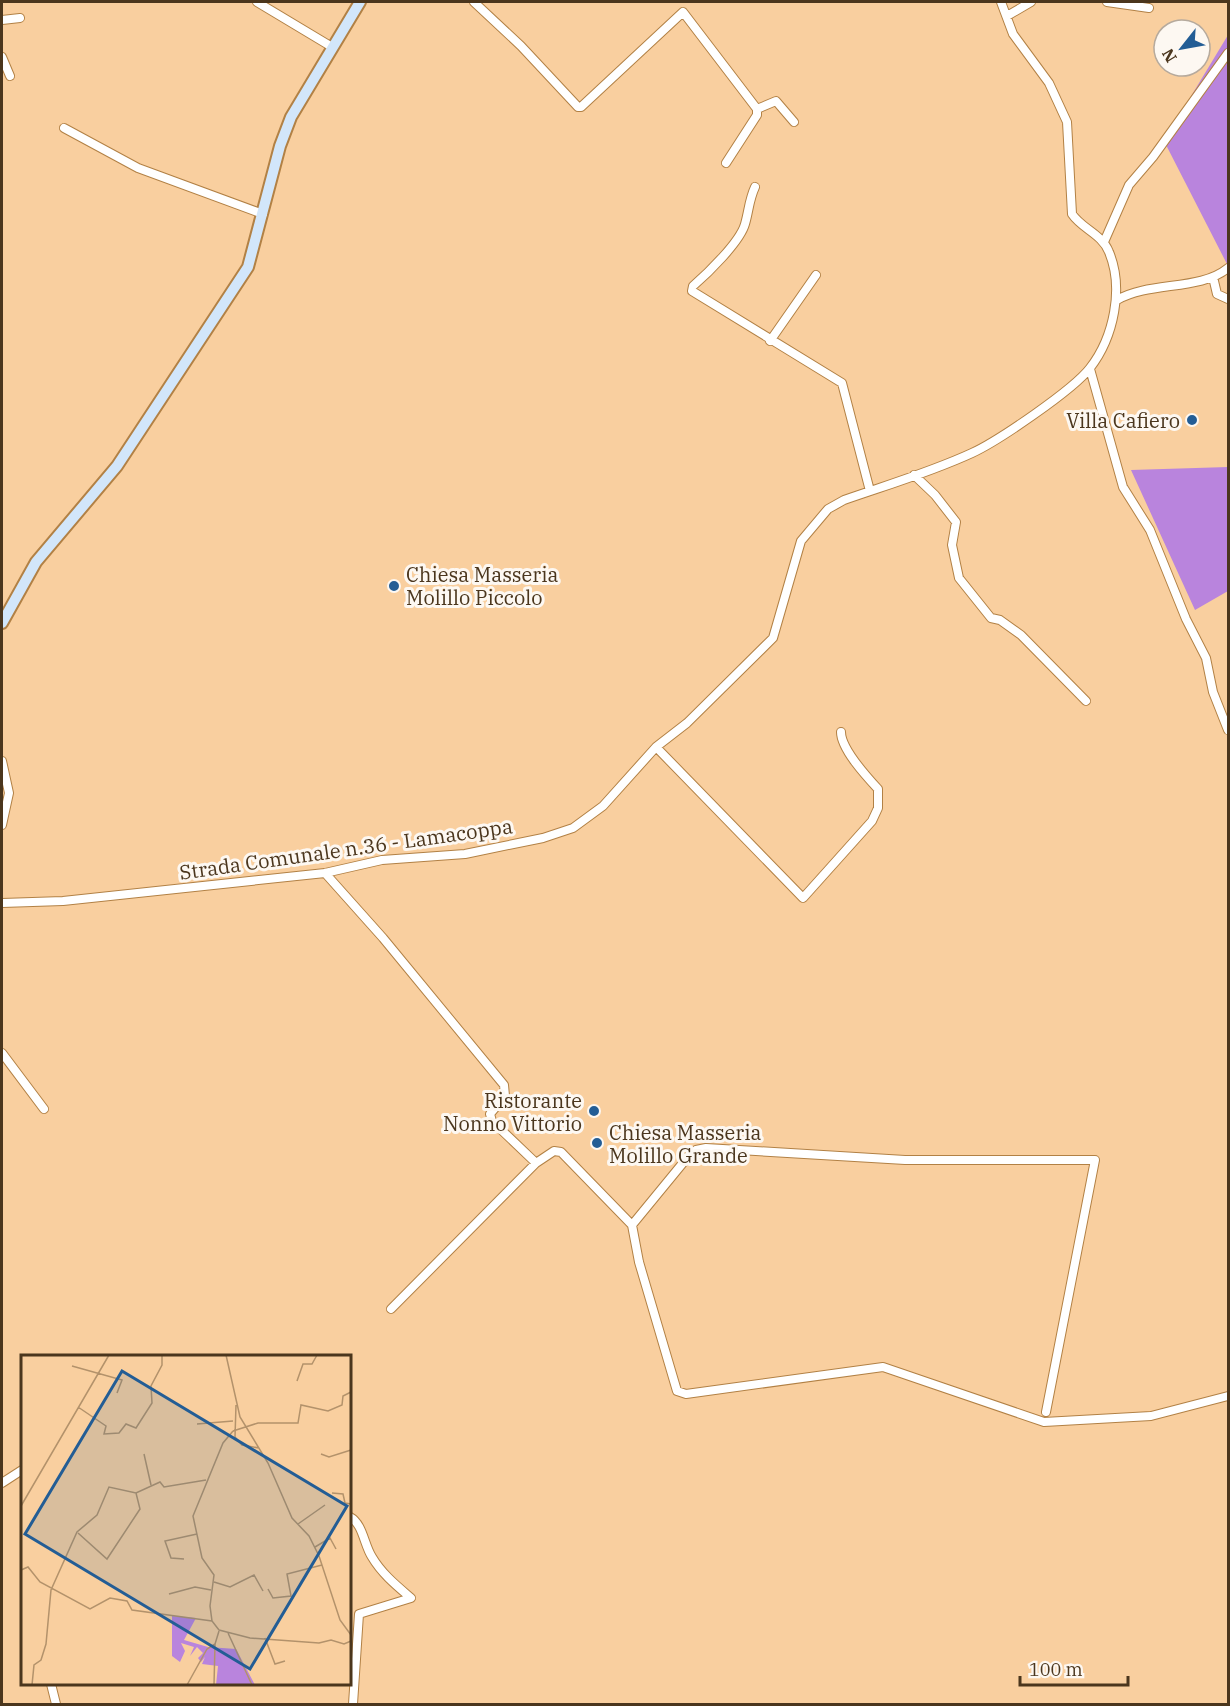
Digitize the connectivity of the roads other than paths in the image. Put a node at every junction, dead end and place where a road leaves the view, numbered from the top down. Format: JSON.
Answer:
{"nodes":[{"id":1,"x":257,"y":2,"type":"edge"},
{"id":2,"x":360,"y":2,"type":"edge"},
{"id":3,"x":474,"y":2,"type":"edge"},
{"id":4,"x":1001,"y":2,"type":"edge"},
{"id":5,"x":1031,"y":2,"type":"edge"},
{"id":6,"x":1107,"y":2,"type":"edge"},
{"id":7,"x":1149,"y":8,"type":"dead end"},
{"id":8,"x":1007,"y":16,"type":"junction"},
{"id":9,"x":20,"y":18,"type":"dead end"},
{"id":10,"x":2,"y":20,"type":"edge"},
{"id":11,"x":332,"y":46,"type":"junction"},
{"id":12,"x":1228,"y":53,"type":"edge"},
{"id":13,"x":2,"y":57,"type":"edge"},
{"id":14,"x":10,"y":76,"type":"dead end"},
{"id":15,"x":757,"y":109,"type":"junction"},
{"id":16,"x":794,"y":122,"type":"dead end"},
{"id":17,"x":64,"y":128,"type":"dead end"},
{"id":18,"x":726,"y":163,"type":"dead end"},
{"id":19,"x":755,"y":187,"type":"dead end"},
{"id":20,"x":263,"y":214,"type":"junction"},
{"id":21,"x":1104,"y":242,"type":"junction"},
{"id":22,"x":1228,"y":268,"type":"edge"},
{"id":23,"x":816,"y":275,"type":"dead end"},
{"id":24,"x":1213,"y":277,"type":"junction"},
{"id":25,"x":1228,"y":299,"type":"edge"},
{"id":26,"x":1117,"y":300,"type":"junction"},
{"id":27,"x":770,"y":341,"type":"junction"},
{"id":28,"x":1090,"y":369,"type":"junction"},
{"id":29,"x":914,"y":476,"type":"junction"},
{"id":30,"x":870,"y":491,"type":"junction"},
{"id":31,"x":2,"y":623,"type":"edge"},
{"id":32,"x":1086,"y":701,"type":"dead end"},
{"id":33,"x":1228,"y":730,"type":"edge"},
{"id":34,"x":841,"y":732,"type":"dead end"},
{"id":35,"x":656,"y":747,"type":"junction"},
{"id":36,"x":2,"y":761,"type":"edge"},
{"id":37,"x":2,"y":825,"type":"edge"},
{"id":38,"x":325,"y":873,"type":"junction"},
{"id":39,"x":2,"y":903,"type":"edge"},
{"id":40,"x":2,"y":1053,"type":"edge"},
{"id":41,"x":44,"y":1109,"type":"dead end"},
{"id":42,"x":536,"y":1163,"type":"junction"},
{"id":43,"x":632,"y":1225,"type":"junction"},
{"id":44,"x":391,"y":1309,"type":"dead end"},
{"id":45,"x":1228,"y":1396,"type":"edge"},
{"id":46,"x":1046,"y":1412,"type":"dead end"},
{"id":47,"x":21,"y":1471,"type":"edge"},
{"id":48,"x":2,"y":1483,"type":"edge"},
{"id":49,"x":351,"y":1518,"type":"edge"},
{"id":50,"x":51,"y":1685,"type":"edge"},
{"id":51,"x":56,"y":1704,"type":"edge"},
{"id":52,"x":352,"y":1704,"type":"edge"}],
"edges":[{"from":1,"to":11,"type":"street"},
{"from":2,"to":11,"type":"main road"},
{"from":3,"to":15,"type":"street"},
{"from":4,"to":8,"type":"street"},
{"from":5,"to":8,"type":"street"},
{"from":6,"to":7,"type":"street"},
{"from":8,"to":21,"type":"street"},
{"from":9,"to":10,"type":"street"},
{"from":11,"to":20,"type":"main road"},
{"from":12,"to":21,"type":"street"},
{"from":13,"to":14,"type":"street"},
{"from":15,"to":16,"type":"street"},
{"from":15,"to":18,"type":"street"},
{"from":17,"to":20,"type":"street"},
{"from":19,"to":27,"type":"street"},
{"from":20,"to":31,"type":"main road"},
{"from":21,"to":26,"type":"street"},
{"from":22,"to":24,"type":"street"},
{"from":23,"to":27,"type":"street"},
{"from":24,"to":25,"type":"street"},
{"from":24,"to":26,"type":"street"},
{"from":26,"to":28,"type":"street","name":"Strada Comunale n.36 - Lamacoppa"},
{"from":27,"to":30,"type":"street"},
{"from":28,"to":29,"type":"street","name":"Strada Comunale n.36 - Lamacoppa"},
{"from":28,"to":33,"type":"street"},
{"from":29,"to":30,"type":"street","name":"Strada Comunale n.36 - Lamacoppa"},
{"from":29,"to":32,"type":"street"},
{"from":30,"to":35,"type":"street","name":"Strada Comunale n.36 - Lamacoppa"},
{"from":34,"to":35,"type":"street"},
{"from":35,"to":38,"type":"street","name":"Strada Comunale n.36 - Lamacoppa"},
{"from":36,"to":37,"type":"street"},
{"from":38,"to":39,"type":"street","name":"Strada Comunale n.36 - Lamacoppa"},
{"from":38,"to":42,"type":"street"},
{"from":40,"to":41,"type":"street"},
{"from":42,"to":43,"type":"street"},
{"from":42,"to":44,"type":"street"},
{"from":43,"to":45,"type":"street"},
{"from":43,"to":46,"type":"street"},
{"from":47,"to":48,"type":"street"},
{"from":49,"to":52,"type":"street"},
{"from":50,"to":51,"type":"street"}]}
